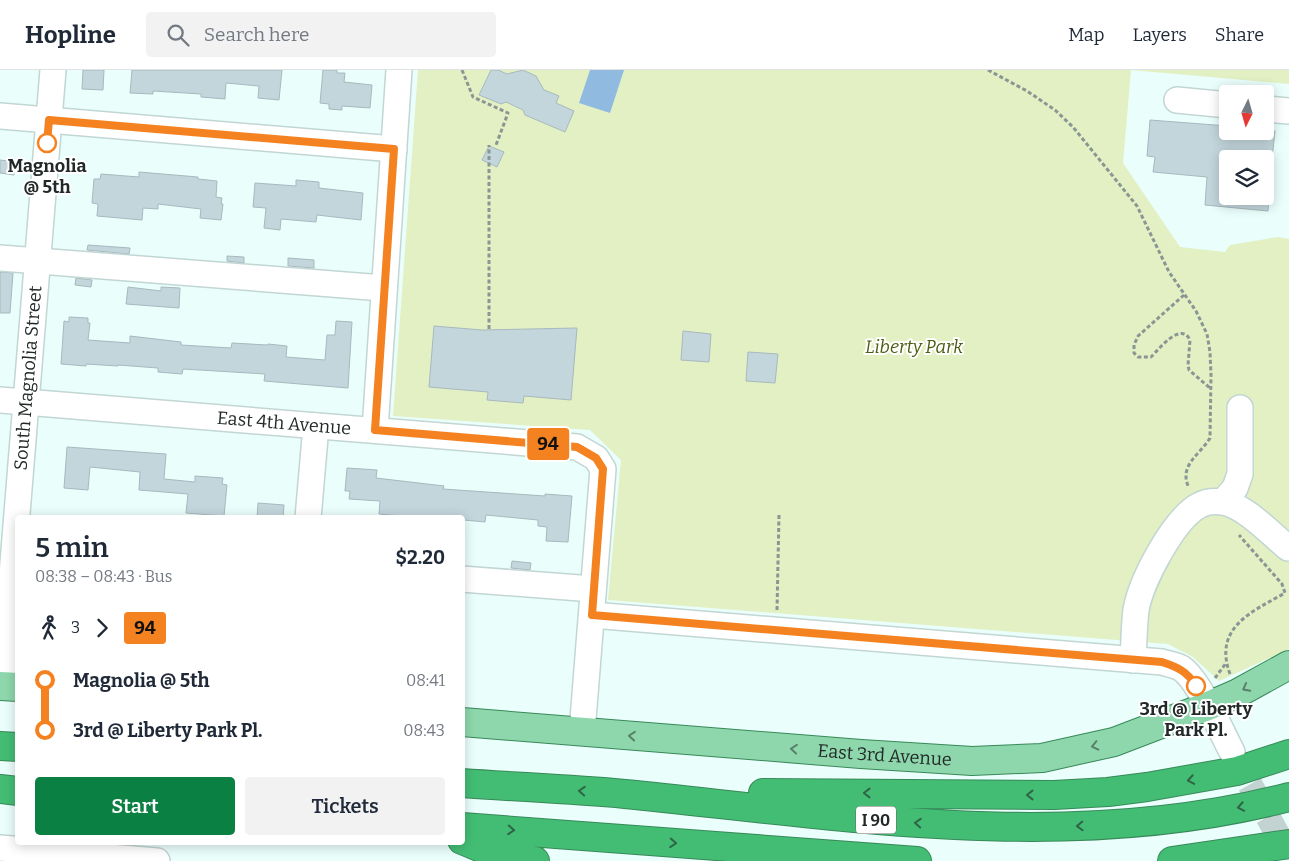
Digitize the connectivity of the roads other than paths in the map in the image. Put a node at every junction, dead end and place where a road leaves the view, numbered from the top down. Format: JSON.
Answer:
{"nodes":[{"id":1,"x":53,"y":70,"type":"edge"},
{"id":2,"x":399,"y":70,"type":"edge"},
{"id":3,"x":1177,"y":100,"type":"dead end"},
{"id":4,"x":1219,"y":104,"type":"edge"},
{"id":5,"x":1274,"y":110,"type":"edge"},
{"id":6,"x":1289,"y":111,"type":"edge"},
{"id":7,"x":0,"y":116,"type":"edge"},
{"id":8,"x":49,"y":120,"type":"junction"},
{"id":9,"x":394,"y":149,"type":"junction"},
{"id":10,"x":0,"y":258,"type":"edge"},
{"id":11,"x":37,"y":261,"type":"junction"},
{"id":12,"x":383,"y":288,"type":"junction"},
{"id":13,"x":0,"y":400,"type":"edge"},
{"id":14,"x":26,"y":402,"type":"junction"},
{"id":15,"x":1240,"y":408,"type":"dead end"},
{"id":16,"x":316,"y":426,"type":"junction"},
{"id":17,"x":375,"y":430,"type":"junction"},
{"id":18,"x":1223,"y":502,"type":"junction"},
{"id":19,"x":308,"y":515,"type":"edge"},
{"id":20,"x":11,"y":545,"type":"edge"},
{"id":21,"x":1288,"y":548,"type":"dead end"},
{"id":22,"x":465,"y":579,"type":"edge"},
{"id":23,"x":594,"y":589,"type":"junction"},
{"id":24,"x":592,"y":615,"type":"junction"},
{"id":25,"x":1133,"y":660,"type":"junction"},
{"id":26,"x":1289,"y":665,"type":"edge"},
{"id":27,"x":7,"y":686,"type":"edge"},
{"id":28,"x":1210,"y":694,"type":"junction"},
{"id":29,"x":465,"y":722,"type":"edge"},
{"id":30,"x":582,"y":732,"type":"junction"},
{"id":31,"x":0,"y":746,"type":"edge"},
{"id":32,"x":15,"y":747,"type":"edge"},
{"id":33,"x":1232,"y":752,"type":"tunnel mouth"},
{"id":34,"x":1289,"y":754,"type":"edge"},
{"id":35,"x":465,"y":784,"type":"edge"},
{"id":36,"x":0,"y":790,"type":"edge"},
{"id":37,"x":15,"y":791,"type":"edge"},
{"id":38,"x":622,"y":794,"type":"junction"},
{"id":39,"x":1289,"y":797,"type":"edge"},
{"id":40,"x":465,"y":827,"type":"edge"},
{"id":41,"x":465,"y":841,"type":"edge"},
{"id":42,"x":1289,"y":844,"type":"edge"},
{"id":43,"x":0,"y":848,"type":"edge"},
{"id":44,"x":830,"y":858,"type":"edge"},
{"id":45,"x":158,"y":861,"type":"edge"},
{"id":46,"x":535,"y":861,"type":"edge"},
{"id":47,"x":917,"y":861,"type":"edge"},
{"id":48,"x":1172,"y":861,"type":"edge"}],
"edges":[{"from":1,"to":8,"type":"street","name":"South Magnolia Street"},
{"from":2,"to":9,"type":"street"},
{"from":3,"to":4,"type":"street"},
{"from":5,"to":6,"type":"street"},
{"from":7,"to":8,"type":"street"},
{"from":8,"to":9,"type":"street"},
{"from":8,"to":11,"type":"street","name":"South Magnolia Street"},
{"from":9,"to":12,"type":"street"},
{"from":10,"to":11,"type":"street"},
{"from":11,"to":12,"type":"street"},
{"from":11,"to":14,"type":"street","name":"South Magnolia Street"},
{"from":12,"to":17,"type":"street"},
{"from":13,"to":14,"type":"street","name":"East 4th Avenue"},
{"from":14,"to":16,"type":"street","name":"East 4th Avenue"},
{"from":14,"to":20,"type":"street","name":"South Magnolia Street"},
{"from":15,"to":18,"type":"street"},
{"from":16,"to":17,"type":"street","name":"East 4th Avenue"},
{"from":16,"to":19,"type":"street"},
{"from":17,"to":23,"type":"street","name":"East 4th Avenue"},
{"from":18,"to":21,"type":"street"},
{"from":18,"to":25,"type":"street"},
{"from":20,"to":27,"type":"street","name":"South Magnolia Street"},
{"from":22,"to":23,"type":"street"},
{"from":23,"to":24,"type":"street"},
{"from":24,"to":25,"type":"street"},
{"from":24,"to":30,"type":"street"},
{"from":25,"to":28,"type":"street"},
{"from":26,"to":28,"type":"main road","name":"East 3rd Avenue","one_way":true},
{"from":28,"to":30,"type":"main road","name":"East 3rd Avenue","one_way":true},
{"from":28,"to":33,"type":"street"},
{"from":29,"to":30,"type":"main road","name":"East 3rd Avenue"},
{"from":31,"to":32,"type":"highway"},
{"from":34,"to":38,"type":"highway","one_way":true},
{"from":38,"to":35,"type":"highway","number":"I 90","one_way":true},
{"from":36,"to":37,"type":"highway"},
{"from":39,"to":38,"type":"highway","number":"I 90","one_way":true},
{"from":40,"to":44,"type":"highway","number":"I 90","one_way":true},
{"from":41,"to":46,"type":"highway"},
{"from":42,"to":48,"type":"highway"},
{"from":43,"to":45,"type":"street"},
{"from":44,"to":47,"type":"highway","number":"I 90"}]}
